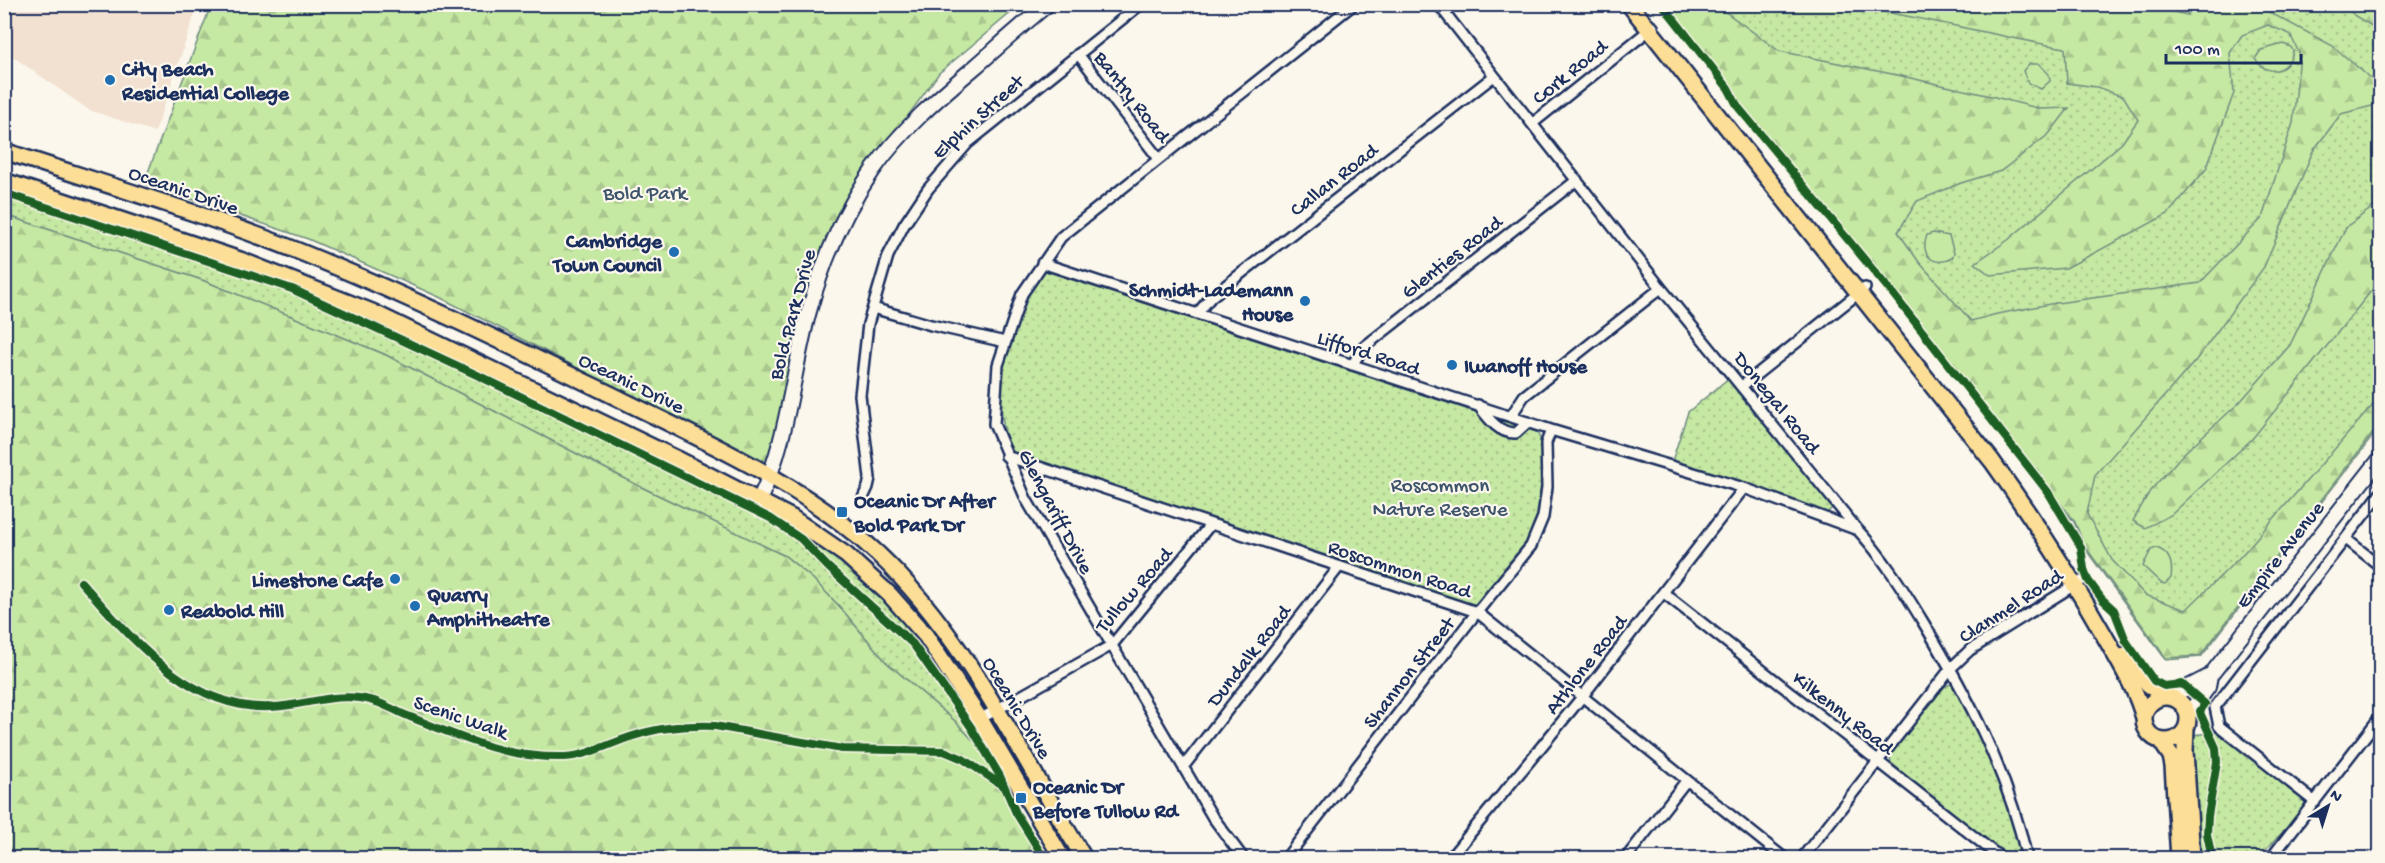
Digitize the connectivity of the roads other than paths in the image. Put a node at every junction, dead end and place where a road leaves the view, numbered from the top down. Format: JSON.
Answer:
{"nodes":[{"id":1,"x":1048,"y":4,"type":"edge"},
{"id":2,"x":1141,"y":4,"type":"edge"},
{"id":3,"x":1354,"y":4,"type":"edge"},
{"id":4,"x":1438,"y":4,"type":"edge"},
{"id":5,"x":1629,"y":4,"type":"edge"},
{"id":6,"x":1639,"y":4,"type":"edge"},
{"id":7,"x":1652,"y":28,"type":"junction"},
{"id":8,"x":1078,"y":54,"type":"junction"},
{"id":9,"x":1494,"y":76,"type":"junction"},
{"id":10,"x":1533,"y":123,"type":"junction"},
{"id":11,"x":4,"y":151,"type":"edge"},
{"id":12,"x":1159,"y":159,"type":"junction"},
{"id":13,"x":1577,"y":180,"type":"junction"},
{"id":14,"x":4,"y":181,"type":"edge"},
{"id":15,"x":1042,"y":263,"type":"junction"},
{"id":16,"x":1661,"y":288,"type":"junction"},
{"id":17,"x":1861,"y":290,"type":"junction"},
{"id":18,"x":873,"y":308,"type":"junction"},
{"id":19,"x":1197,"y":314,"type":"junction"},
{"id":20,"x":1005,"y":342,"type":"junction"},
{"id":21,"x":1352,"y":365,"type":"junction"},
{"id":22,"x":1742,"y":386,"type":"junction"},
{"id":23,"x":1478,"y":405,"type":"junction"},
{"id":24,"x":1511,"y":416,"type":"junction"},
{"id":25,"x":1528,"y":422,"type":"junction"},
{"id":26,"x":1551,"y":430,"type":"junction"},
{"id":27,"x":1006,"y":456,"type":"junction"},
{"id":28,"x":2380,"y":459,"type":"edge"},
{"id":29,"x":771,"y":475,"type":"junction"},
{"id":30,"x":1744,"y":488,"type":"junction"},
{"id":31,"x":2380,"y":494,"type":"edge"},
{"id":32,"x":759,"y":500,"type":"junction"},
{"id":33,"x":862,"y":500,"type":"dead end"},
{"id":34,"x":1210,"y":525,"type":"junction"},
{"id":35,"x":1857,"y":530,"type":"junction"},
{"id":36,"x":2346,"y":539,"type":"junction"},
{"id":37,"x":2380,"y":566,"type":"edge"},
{"id":38,"x":1340,"y":567,"type":"junction"},
{"id":39,"x":2078,"y":583,"type":"junction"},
{"id":40,"x":1664,"y":593,"type":"junction"},
{"id":41,"x":1477,"y":612,"type":"junction"},
{"id":42,"x":1112,"y":645,"type":"junction"},
{"id":43,"x":1951,"y":668,"type":"junction"},
{"id":44,"x":2210,"y":676,"type":"junction"},
{"id":45,"x":1582,"y":697,"type":"junction"},
{"id":46,"x":2167,"y":697,"type":"junction"},
{"id":47,"x":996,"y":710,"type":"junction"},
{"id":48,"x":2380,"y":717,"type":"edge"},
{"id":49,"x":2144,"y":718,"type":"junction"},
{"id":50,"x":980,"y":719,"type":"junction"},
{"id":51,"x":2187,"y":722,"type":"junction"},
{"id":52,"x":2160,"y":740,"type":"junction"},
{"id":53,"x":1878,"y":762,"type":"junction"},
{"id":54,"x":1184,"y":766,"type":"junction"},
{"id":55,"x":1686,"y":781,"type":"junction"},
{"id":56,"x":2315,"y":802,"type":"junction"},
{"id":57,"x":1062,"y":858,"type":"edge"},
{"id":58,"x":1084,"y":858,"type":"edge"},
{"id":59,"x":1243,"y":858,"type":"edge"},
{"id":60,"x":1286,"y":858,"type":"edge"},
{"id":61,"x":1450,"y":858,"type":"edge"},
{"id":62,"x":1626,"y":858,"type":"edge"},
{"id":63,"x":1784,"y":858,"type":"edge"},
{"id":64,"x":1802,"y":858,"type":"edge"},
{"id":65,"x":2001,"y":858,"type":"edge"},
{"id":66,"x":2027,"y":858,"type":"edge"},
{"id":67,"x":2179,"y":858,"type":"edge"},
{"id":68,"x":2192,"y":858,"type":"edge"},
{"id":69,"x":2271,"y":858,"type":"edge"}],
"edges":[{"from":1,"to":29,"type":"street","name":"Bold Park Drive"},
{"from":2,"to":8,"type":"street","name":"Elphin Street"},
{"from":3,"to":12,"type":"street","name":"Glengariff Drive"},
{"from":4,"to":9,"type":"street","name":"Donegal Road"},
{"from":5,"to":7,"type":"main road"},
{"from":6,"to":7,"type":"main road"},
{"from":7,"to":10,"type":"street","name":"Cork Road"},
{"from":7,"to":17,"type":"main road"},
{"from":8,"to":12,"type":"street","name":"Bantry Road"},
{"from":8,"to":18,"type":"street","name":"Elphin Street"},
{"from":9,"to":10,"type":"street","name":"Donegal Road"},
{"from":9,"to":19,"type":"street","name":"Callan Road"},
{"from":10,"to":13,"type":"street","name":"Donegal Road"},
{"from":11,"to":29,"type":"main road","name":"Oceanic Drive"},
{"from":12,"to":15,"type":"street","name":"Glengariff Drive"},
{"from":13,"to":16,"type":"street","name":"Donegal Road"},
{"from":13,"to":21,"type":"street","name":"Glenties Road"},
{"from":14,"to":32,"type":"main road","name":"Oceanic Drive"},
{"from":15,"to":19,"type":"street","name":"Lifford Road"},
{"from":15,"to":20,"type":"street","name":"Glengariff Drive"},
{"from":16,"to":22,"type":"street","name":"Donegal Road"},
{"from":16,"to":24,"type":"street"},
{"from":17,"to":22,"type":"street"},
{"from":17,"to":39,"type":"main road"},
{"from":18,"to":20,"type":"street"},
{"from":18,"to":33,"type":"street","name":"Elphin Street"},
{"from":19,"to":21,"type":"street","name":"Lifford Road"},
{"from":20,"to":27,"type":"street","name":"Glengariff Drive"},
{"from":21,"to":23,"type":"street","name":"Lifford Road"},
{"from":22,"to":35,"type":"street","name":"Donegal Road"},
{"from":23,"to":24,"type":"street","name":"Lifford Road"},
{"from":23,"to":25,"type":"street"},
{"from":24,"to":25,"type":"street","name":"Lifford Road"},
{"from":25,"to":26,"type":"street","name":"Lifford Road"},
{"from":26,"to":30,"type":"street","name":"Lifford Road"},
{"from":26,"to":41,"type":"street","name":"Shannon Street"},
{"from":27,"to":34,"type":"street","name":"Roscommon Road"},
{"from":27,"to":42,"type":"street","name":"Glengariff Drive"},
{"from":28,"to":44,"type":"street","name":"Empire Avenue"},
{"from":29,"to":32,"type":"street","name":"Bold Park Drive"},
{"from":29,"to":47,"type":"main road","name":"Oceanic Drive"},
{"from":30,"to":35,"type":"street","name":"Lifford Road"},
{"from":30,"to":40,"type":"street","name":"Athlone Road"},
{"from":31,"to":36,"type":"street"},
{"from":32,"to":50,"type":"main road","name":"Oceanic Drive"},
{"from":34,"to":38,"type":"street","name":"Roscommon Road"},
{"from":34,"to":42,"type":"street","name":"Tullow Road"},
{"from":35,"to":43,"type":"street","name":"Donegal Road"},
{"from":36,"to":37,"type":"street"},
{"from":36,"to":56,"type":"street"},
{"from":38,"to":41,"type":"street","name":"Roscommon Road"},
{"from":38,"to":54,"type":"street","name":"Dundalk Road"},
{"from":39,"to":43,"type":"street","name":"Clanmel Road"},
{"from":39,"to":46,"type":"main road"},
{"from":39,"to":49,"type":"main road"},
{"from":40,"to":45,"type":"street","name":"Athlone Road"},
{"from":40,"to":53,"type":"street","name":"Kilkenny Road"},
{"from":41,"to":45,"type":"street","name":"Roscommon Road"},
{"from":41,"to":60,"type":"street","name":"Shannon Street"},
{"from":42,"to":47,"type":"street","name":"Tullow Road"},
{"from":42,"to":54,"type":"street","name":"Glengariff Drive"},
{"from":43,"to":53,"type":"street","name":"Clanmel Road"},
{"from":43,"to":66,"type":"street","name":"Donegal Road"},
{"from":44,"to":46,"type":"street","name":"Empire Avenue"},
{"from":44,"to":51,"type":"street","name":"Empire Avenue"},
{"from":45,"to":55,"type":"street","name":"Roscommon Road"},
{"from":45,"to":61,"type":"street","name":"Athlone Road"},
{"from":46,"to":49,"type":"main road"},
{"from":46,"to":51,"type":"main road"},
{"from":47,"to":50,"type":"street","name":"Tullow Road"},
{"from":47,"to":58,"type":"main road","name":"Oceanic Drive"},
{"from":48,"to":56,"type":"street"},
{"from":49,"to":52,"type":"main road"},
{"from":50,"to":57,"type":"main road","name":"Oceanic Drive"},
{"from":51,"to":52,"type":"main road"},
{"from":51,"to":68,"type":"main road"},
{"from":52,"to":67,"type":"main road"},
{"from":53,"to":64,"type":"street","name":"Clanmel Road"},
{"from":53,"to":65,"type":"street","name":"Kilkenny Road"},
{"from":54,"to":59,"type":"street","name":"Glengariff Drive"},
{"from":55,"to":62,"type":"street"},
{"from":55,"to":63,"type":"street","name":"Roscommon Road"},
{"from":56,"to":69,"type":"street"}]}
